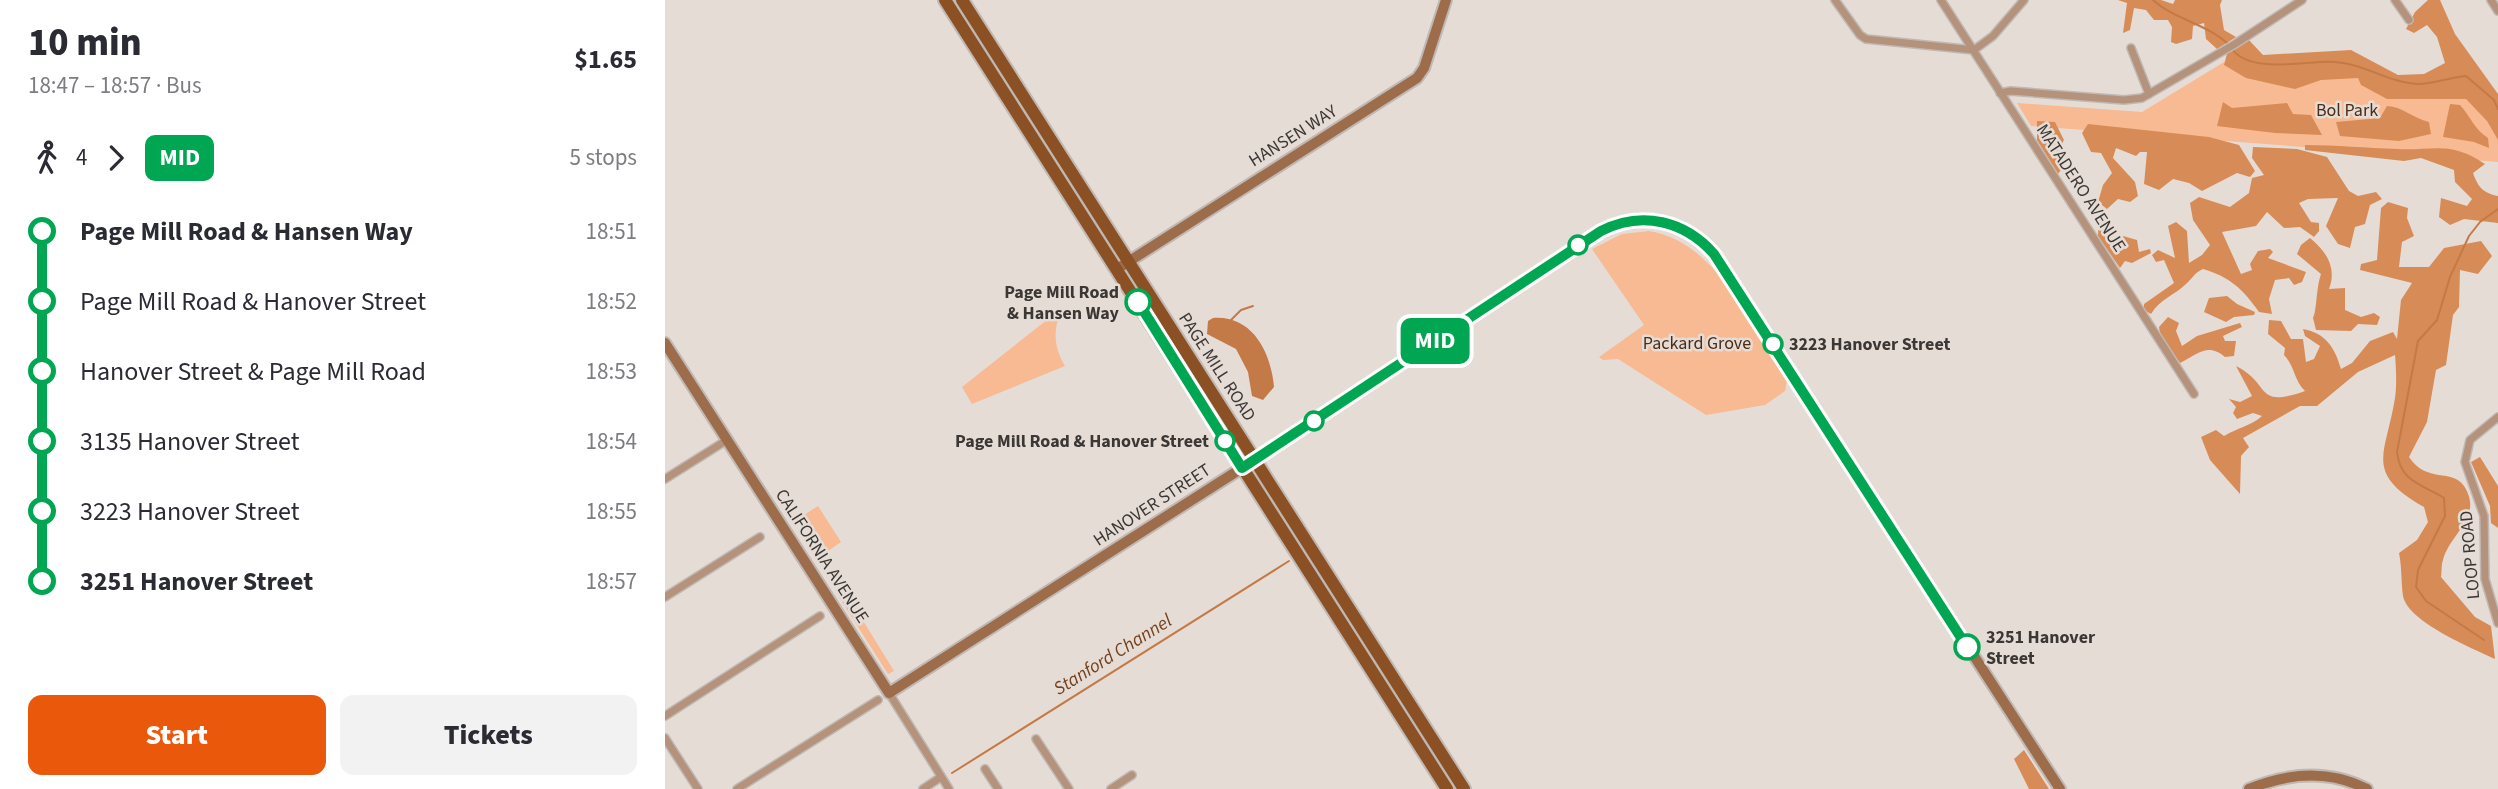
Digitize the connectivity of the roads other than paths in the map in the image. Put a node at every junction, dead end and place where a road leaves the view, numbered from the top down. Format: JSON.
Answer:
{"nodes":[{"id":1,"x":945,"y":0,"type":"edge"},
{"id":2,"x":962,"y":0,"type":"edge"},
{"id":3,"x":1446,"y":0,"type":"edge"},
{"id":4,"x":1835,"y":0,"type":"edge"},
{"id":5,"x":1941,"y":0,"type":"edge"},
{"id":6,"x":2024,"y":0,"type":"edge"},
{"id":7,"x":2302,"y":0,"type":"edge"},
{"id":8,"x":2395,"y":0,"type":"edge"},
{"id":9,"x":2491,"y":0,"type":"edge"},
{"id":10,"x":2289,"y":3,"type":"edge"},
{"id":11,"x":2498,"y":11,"type":"edge"},
{"id":12,"x":2409,"y":20,"type":"dead end"},
{"id":13,"x":2131,"y":48,"type":"dead end"},
{"id":14,"x":1974,"y":50,"type":"junction"},
{"id":15,"x":2000,"y":93,"type":"junction"},
{"id":16,"x":2150,"y":94,"type":"junction"},
{"id":17,"x":1128,"y":261,"type":"junction"},
{"id":18,"x":1117,"y":269,"type":"junction"},
{"id":19,"x":665,"y":343,"type":"edge"},
{"id":20,"x":669,"y":358,"type":"edge"},
{"id":21,"x":2194,"y":394,"type":"dead end"},
{"id":22,"x":2498,"y":417,"type":"edge"},
{"id":23,"x":727,"y":440,"type":"junction"},
{"id":24,"x":1255,"y":459,"type":"junction"},
{"id":25,"x":1242,"y":468,"type":"junction"},
{"id":26,"x":665,"y":479,"type":"edge"},
{"id":27,"x":761,"y":537,"type":"dead end"},
{"id":28,"x":665,"y":597,"type":"edge"},
{"id":29,"x":820,"y":615,"type":"dead end"},
{"id":30,"x":2498,"y":624,"type":"edge"},
{"id":31,"x":889,"y":692,"type":"junction"},
{"id":32,"x":878,"y":700,"type":"dead end"},
{"id":33,"x":665,"y":716,"type":"edge"},
{"id":34,"x":665,"y":738,"type":"edge"},
{"id":35,"x":1036,"y":739,"type":"dead end"},
{"id":36,"x":985,"y":769,"type":"dead end"},
{"id":37,"x":1132,"y":775,"type":"dead end"},
{"id":38,"x":941,"y":777,"type":"junction"},
{"id":39,"x":1443,"y":783,"type":"edge"},
{"id":40,"x":1462,"y":786,"type":"edge"},
{"id":41,"x":698,"y":789,"type":"edge"},
{"id":42,"x":737,"y":789,"type":"edge"},
{"id":43,"x":923,"y":789,"type":"edge"},
{"id":44,"x":949,"y":789,"type":"edge"},
{"id":45,"x":998,"y":789,"type":"edge"},
{"id":46,"x":1069,"y":789,"type":"edge"},
{"id":47,"x":1111,"y":789,"type":"edge"},
{"id":48,"x":2060,"y":789,"type":"edge"},
{"id":49,"x":2249,"y":789,"type":"edge"},
{"id":50,"x":2367,"y":789,"type":"edge"}],
"edges":[{"from":1,"to":18,"type":"main road","name":"PAGE MILL ROAD"},
{"from":2,"to":17,"type":"main road","name":"PAGE MILL ROAD"},
{"from":3,"to":17,"type":"street","name":"HANSEN WAY"},
{"from":4,"to":14,"type":"street"},
{"from":5,"to":14,"type":"street","name":"MATADERO AVENUE"},
{"from":6,"to":14,"type":"street"},
{"from":7,"to":10,"type":"street"},
{"from":8,"to":12,"type":"street"},
{"from":9,"to":11,"type":"street"},
{"from":10,"to":16,"type":"street"},
{"from":13,"to":16,"type":"street"},
{"from":14,"to":15,"type":"street","name":"MATADERO AVENUE"},
{"from":15,"to":16,"type":"street"},
{"from":15,"to":21,"type":"street","name":"MATADERO AVENUE"},
{"from":17,"to":18,"type":"street","name":"HANSEN WAY"},
{"from":17,"to":24,"type":"main road","name":"PAGE MILL ROAD"},
{"from":18,"to":25,"type":"main road","name":"PAGE MILL ROAD"},
{"from":19,"to":20,"type":"street","name":"CALIFORNIA AVENUE"},
{"from":20,"to":23,"type":"street","name":"CALIFORNIA AVENUE"},
{"from":22,"to":30,"type":"street","name":"LOOP ROAD"},
{"from":23,"to":26,"type":"street"},
{"from":23,"to":31,"type":"street","name":"CALIFORNIA AVENUE"},
{"from":24,"to":25,"type":"street","name":"HANOVER STREET"},
{"from":24,"to":40,"type":"main road","name":"PAGE MILL ROAD"},
{"from":24,"to":48,"type":"street","name":"HANOVER STREET"},
{"from":25,"to":31,"type":"street","name":"HANOVER STREET"},
{"from":25,"to":39,"type":"main road","name":"PAGE MILL ROAD"},
{"from":27,"to":28,"type":"street"},
{"from":29,"to":33,"type":"street"},
{"from":31,"to":38,"type":"street","name":"CALIFORNIA AVENUE"},
{"from":32,"to":42,"type":"street"},
{"from":34,"to":41,"type":"street"},
{"from":35,"to":46,"type":"street"},
{"from":36,"to":45,"type":"street"},
{"from":37,"to":47,"type":"street"},
{"from":38,"to":43,"type":"street"},
{"from":38,"to":44,"type":"street","name":"CALIFORNIA AVENUE"},
{"from":39,"to":40,"type":"main road"},
{"from":49,"to":50,"type":"street"}]}
